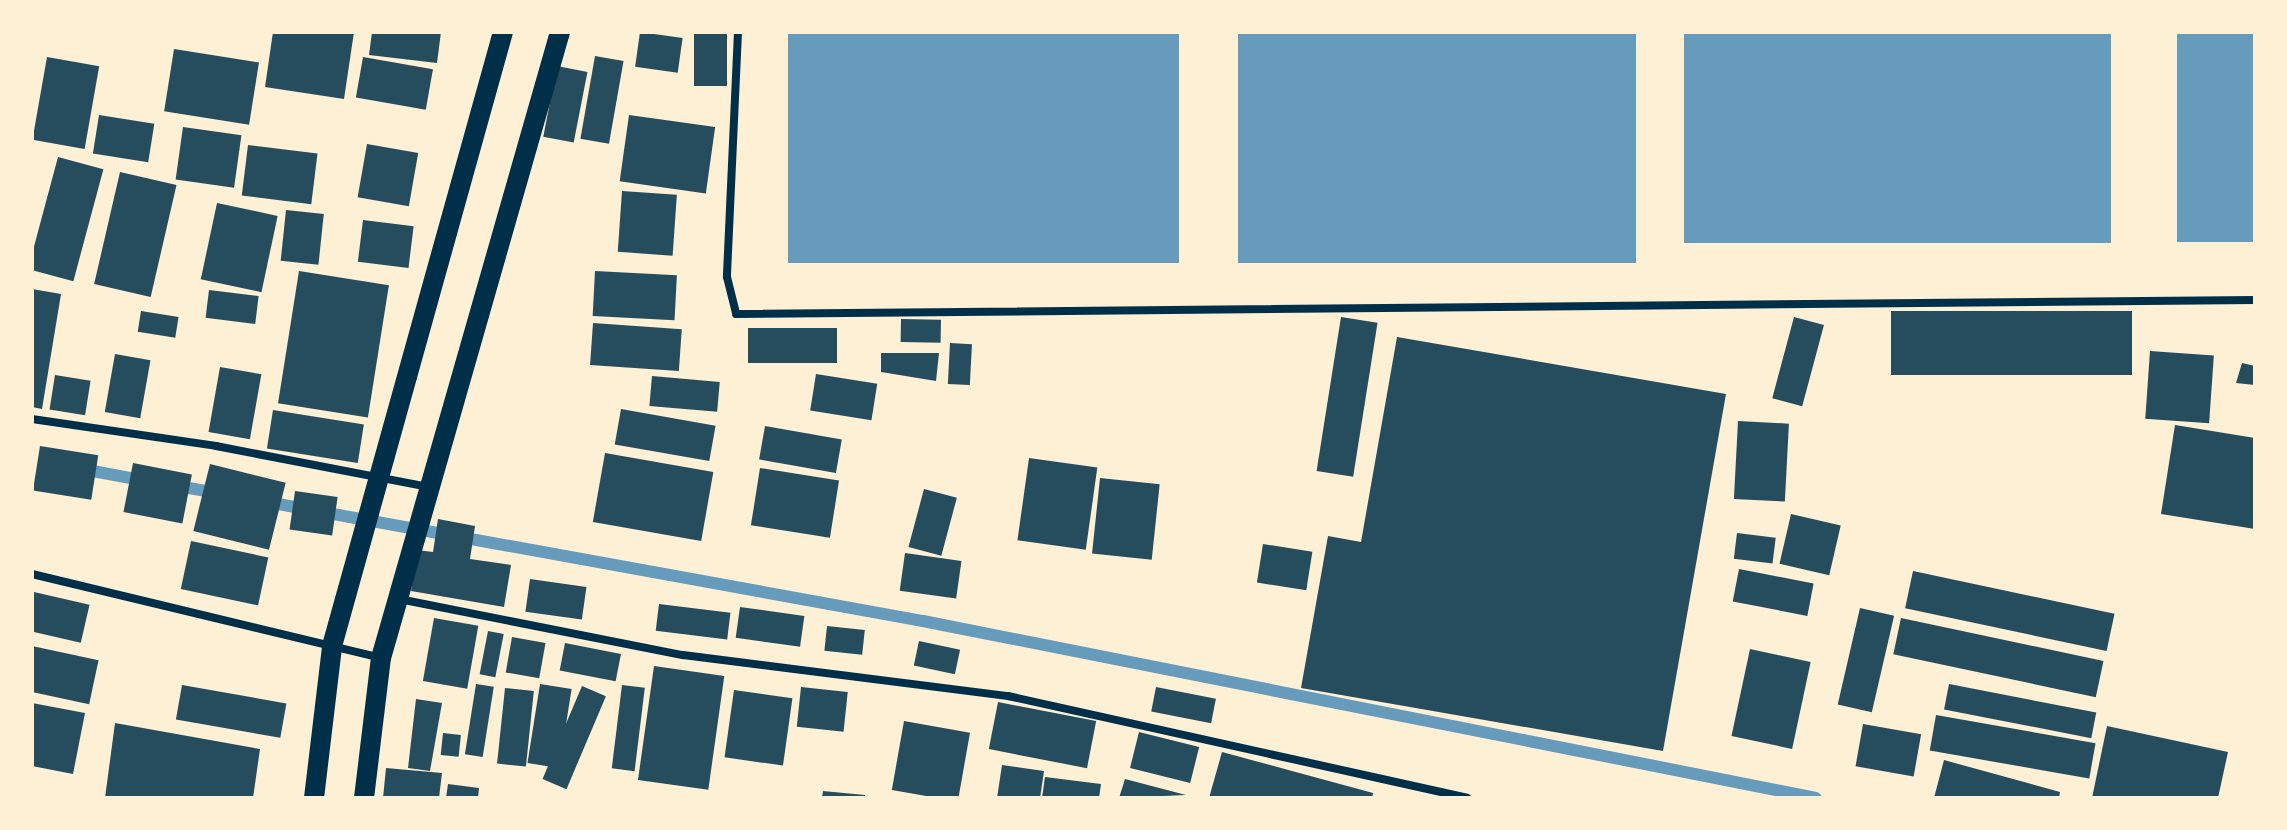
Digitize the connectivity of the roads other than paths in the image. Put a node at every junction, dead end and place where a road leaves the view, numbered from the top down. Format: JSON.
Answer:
{"nodes":[{"id":1,"x":503,"y":32,"type":"edge"},
{"id":2,"x":560,"y":32,"type":"edge"},
{"id":3,"x":738,"y":32,"type":"edge"},
{"id":4,"x":2255,"y":300,"type":"edge"},
{"id":5,"x":32,"y":419,"type":"edge"},
{"id":6,"x":377,"y":475,"type":"junction"},
{"id":7,"x":428,"y":487,"type":"junction"},
{"id":8,"x":32,"y":574,"type":"edge"},
{"id":9,"x":398,"y":599,"type":"junction"},
{"id":10,"x":332,"y":646,"type":"junction"},
{"id":11,"x":381,"y":658,"type":"junction"},
{"id":12,"x":314,"y":798,"type":"edge"},
{"id":13,"x":364,"y":798,"type":"edge"},
{"id":14,"x":1467,"y":798,"type":"edge"}],
"edges":[{"from":1,"to":6,"type":"main road"},
{"from":2,"to":7,"type":"main road"},
{"from":3,"to":4,"type":"street"},
{"from":5,"to":6,"type":"street"},
{"from":6,"to":7,"type":"street"},
{"from":6,"to":10,"type":"main road"},
{"from":7,"to":9,"type":"main road"},
{"from":8,"to":10,"type":"street"},
{"from":9,"to":11,"type":"main road"},
{"from":9,"to":14,"type":"street"},
{"from":10,"to":11,"type":"street"},
{"from":10,"to":12,"type":"main road"},
{"from":11,"to":13,"type":"main road"}]}
